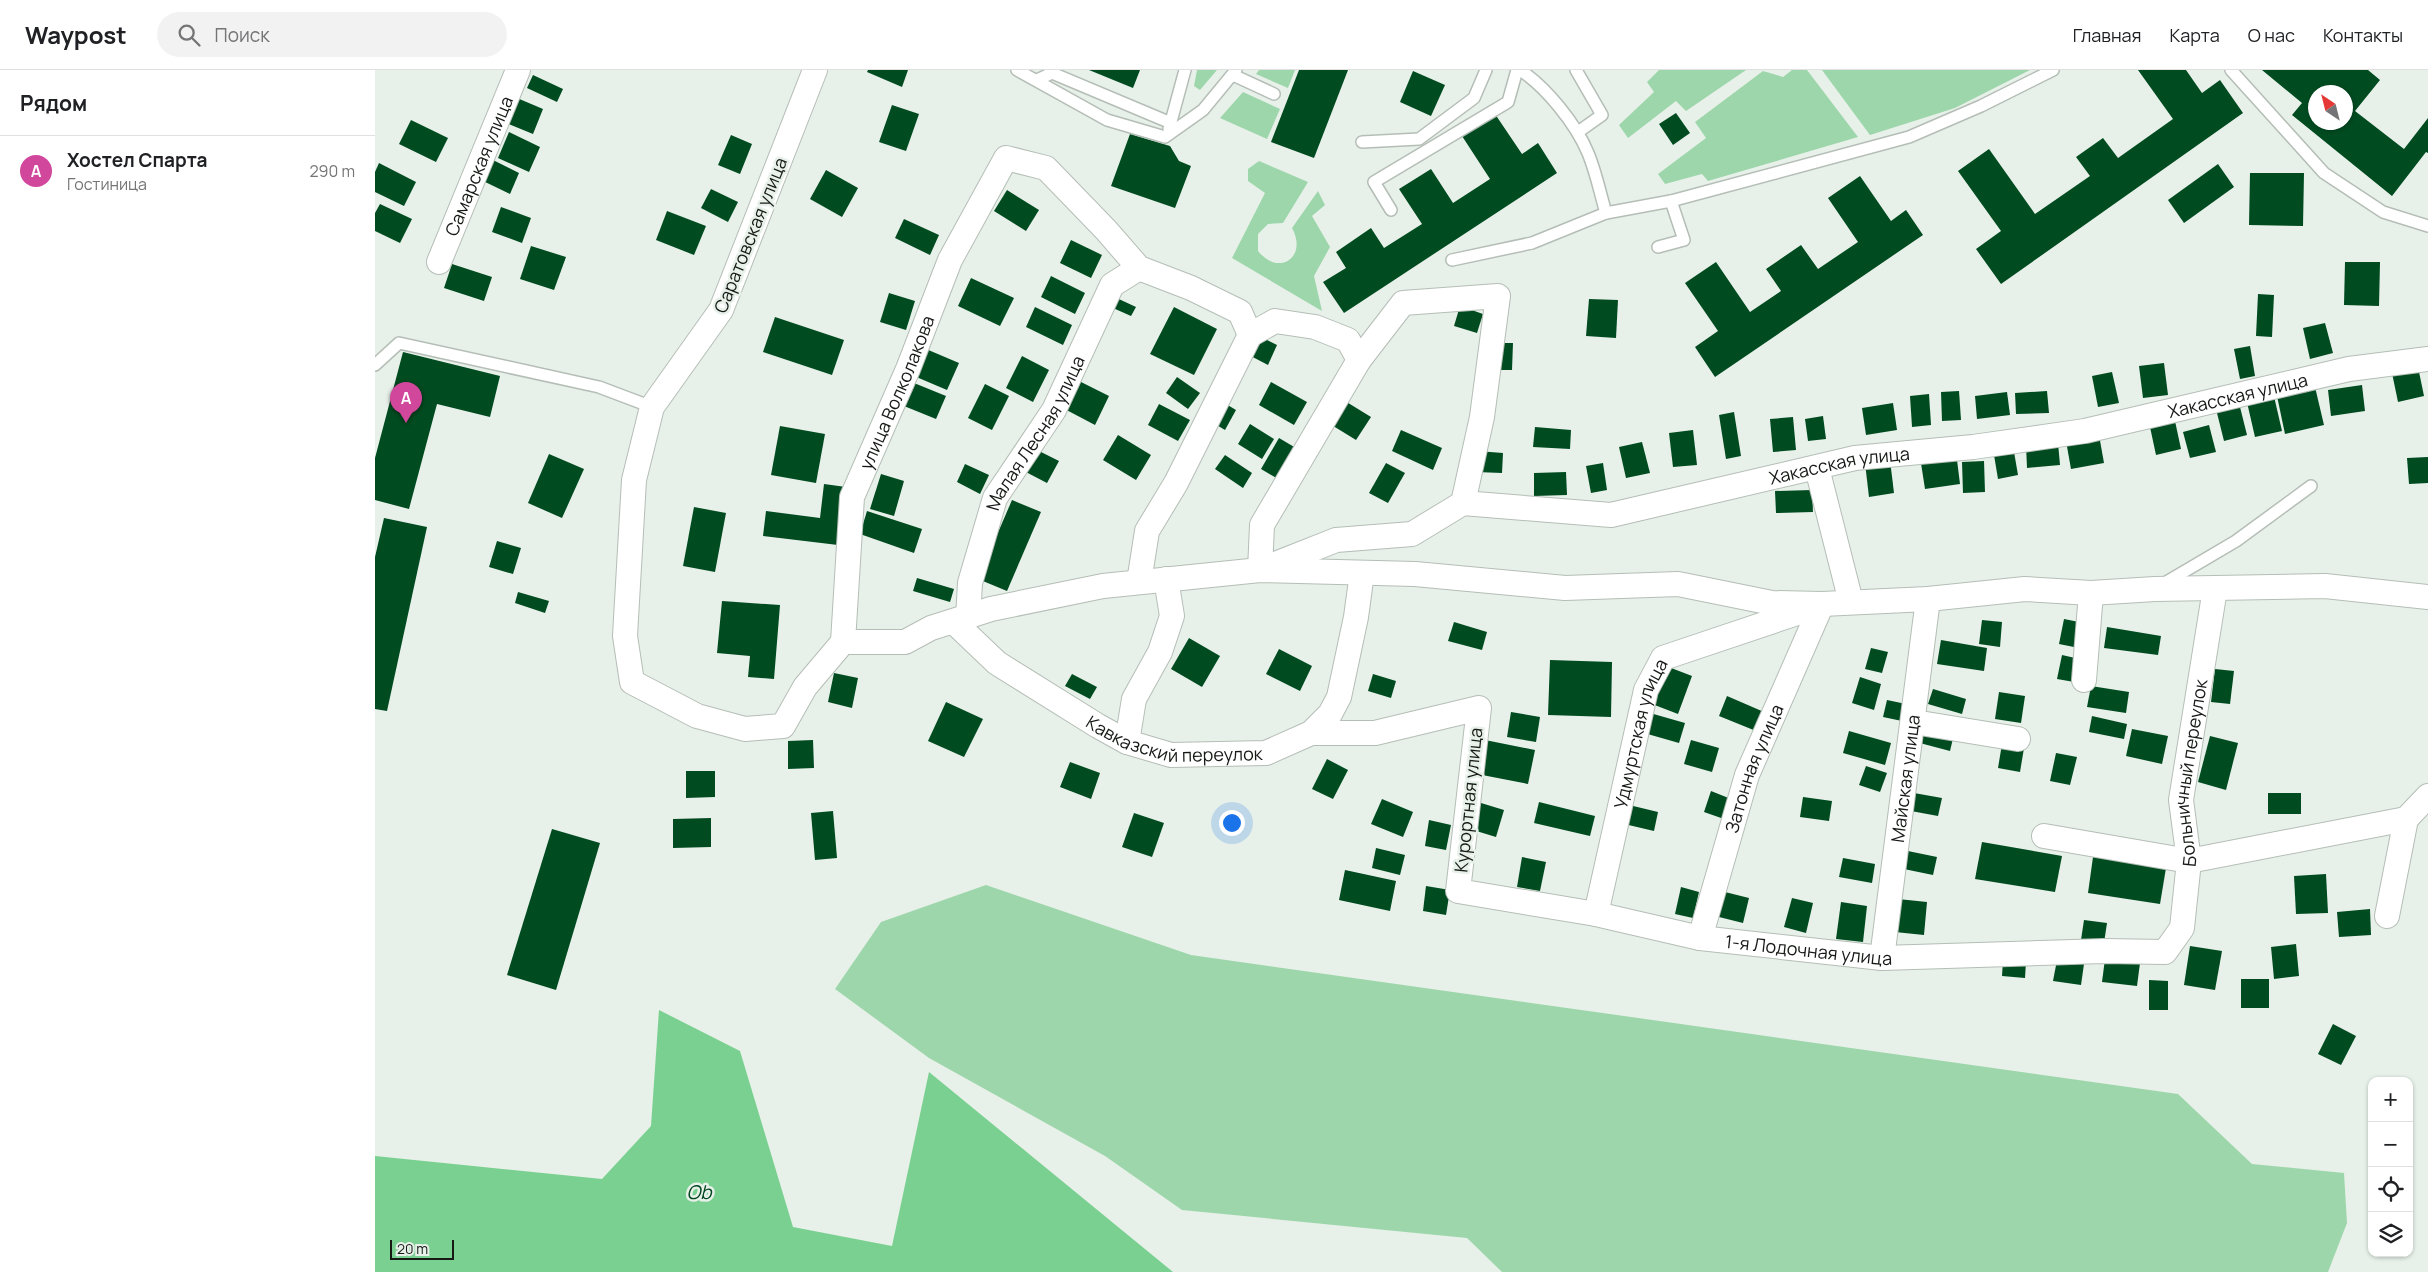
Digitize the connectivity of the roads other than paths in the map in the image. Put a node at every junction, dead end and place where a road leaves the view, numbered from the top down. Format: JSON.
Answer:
{"nodes":[{"id":1,"x":519,"y":70,"type":"edge"},
{"id":2,"x":815,"y":70,"type":"edge"},
{"id":3,"x":1017,"y":70,"type":"edge"},
{"id":4,"x":1185,"y":70,"type":"edge"},
{"id":5,"x":1486,"y":70,"type":"edge"},
{"id":6,"x":1519,"y":70,"type":"edge"},
{"id":7,"x":1576,"y":70,"type":"edge"},
{"id":8,"x":2053,"y":70,"type":"edge"},
{"id":9,"x":2231,"y":70,"type":"edge"},
{"id":10,"x":1235,"y":72,"type":"edge"},
{"id":11,"x":1039,"y":75,"type":"edge"},
{"id":12,"x":1274,"y":94,"type":"dead end"},
{"id":13,"x":1171,"y":123,"type":"junction"},
{"id":14,"x":1578,"y":132,"type":"junction"},
{"id":15,"x":1165,"y":137,"type":"junction"},
{"id":16,"x":1362,"y":142,"type":"dead end"},
{"id":17,"x":1671,"y":201,"type":"junction"},
{"id":18,"x":1391,"y":210,"type":"dead end"},
{"id":19,"x":1606,"y":213,"type":"junction"},
{"id":20,"x":2428,"y":226,"type":"edge"},
{"id":21,"x":1658,"y":247,"type":"dead end"},
{"id":22,"x":1452,"y":260,"type":"dead end"},
{"id":23,"x":439,"y":262,"type":"dead end"},
{"id":24,"x":1139,"y":268,"type":"junction"},
{"id":25,"x":1250,"y":336,"type":"junction"},
{"id":26,"x":2428,"y":358,"type":"edge"},
{"id":27,"x":1359,"y":360,"type":"junction"},
{"id":28,"x":375,"y":366,"type":"edge"},
{"id":29,"x":652,"y":407,"type":"junction"},
{"id":30,"x":1817,"y":468,"type":"junction"},
{"id":31,"x":2311,"y":486,"type":"dead end"},
{"id":32,"x":1463,"y":503,"type":"junction"},
{"id":33,"x":1260,"y":570,"type":"junction"},
{"id":34,"x":1362,"y":573,"type":"junction"},
{"id":35,"x":1166,"y":580,"type":"junction"},
{"id":36,"x":1139,"y":582,"type":"junction"},
{"id":37,"x":2155,"y":589,"type":"junction"},
{"id":38,"x":2215,"y":589,"type":"junction"},
{"id":39,"x":2091,"y":593,"type":"junction"},
{"id":40,"x":2428,"y":597,"type":"edge"},
{"id":41,"x":1928,"y":599,"type":"junction"},
{"id":42,"x":1851,"y":602,"type":"junction"},
{"id":43,"x":1822,"y":604,"type":"junction"},
{"id":44,"x":961,"y":620,"type":"junction"},
{"id":45,"x":843,"y":642,"type":"junction"},
{"id":46,"x":2084,"y":680,"type":"dead end"},
{"id":47,"x":1914,"y":722,"type":"junction"},
{"id":48,"x":1311,"y":733,"type":"junction"},
{"id":49,"x":2018,"y":740,"type":"dead end"},
{"id":50,"x":1127,"y":742,"type":"junction"},
{"id":51,"x":2428,"y":796,"type":"edge"},
{"id":52,"x":2406,"y":819,"type":"junction"},
{"id":53,"x":2043,"y":836,"type":"dead end"},
{"id":54,"x":2189,"y":861,"type":"junction"},
{"id":55,"x":1458,"y":892,"type":"joint"},
{"id":56,"x":1597,"y":914,"type":"junction"},
{"id":57,"x":2387,"y":916,"type":"dead end"},
{"id":58,"x":1700,"y":938,"type":"junction"},
{"id":59,"x":2165,"y":952,"type":"joint"},
{"id":60,"x":1882,"y":958,"type":"junction"}],
"edges":[{"from":1,"to":23,"type":"street","name":"Самарская улица"},
{"from":2,"to":29,"type":"street","name":"Саратовская улица"},
{"from":3,"to":11,"type":"lane"},
{"from":4,"to":13,"type":"lane"},
{"from":5,"to":16,"type":"lane"},
{"from":6,"to":14,"type":"lane"},
{"from":6,"to":18,"type":"lane"},
{"from":7,"to":14,"type":"lane"},
{"from":8,"to":17,"type":"lane"},
{"from":9,"to":20,"type":"lane"},
{"from":10,"to":12,"type":"lane"},
{"from":10,"to":15,"type":"lane"},
{"from":11,"to":13,"type":"lane"},
{"from":11,"to":15,"type":"lane"},
{"from":13,"to":15,"type":"lane"},
{"from":14,"to":19,"type":"lane"},
{"from":17,"to":19,"type":"lane"},
{"from":17,"to":21,"type":"lane"},
{"from":19,"to":22,"type":"lane"},
{"from":24,"to":25,"type":"street"},
{"from":24,"to":44,"type":"street","name":"Малая Лесная улица"},
{"from":24,"to":45,"type":"street","name":"улица Волколакова"},
{"from":25,"to":27,"type":"street"},
{"from":25,"to":36,"type":"street"},
{"from":26,"to":30,"type":"street","name":"Хакасская улица"},
{"from":27,"to":32,"type":"street"},
{"from":27,"to":33,"type":"street"},
{"from":28,"to":29,"type":"lane"},
{"from":29,"to":45,"type":"street","name":"Саратовская улица"},
{"from":30,"to":32,"type":"street","name":"Хакасская улица"},
{"from":30,"to":42,"type":"street"},
{"from":31,"to":37,"type":"lane"},
{"from":32,"to":33,"type":"street"},
{"from":33,"to":34,"type":"street"},
{"from":33,"to":35,"type":"street"},
{"from":34,"to":43,"type":"street"},
{"from":34,"to":48,"type":"street","name":"Кавказский переулок"},
{"from":35,"to":36,"type":"street"},
{"from":35,"to":50,"type":"street"},
{"from":36,"to":44,"type":"street"},
{"from":37,"to":38,"type":"street"},
{"from":37,"to":39,"type":"street"},
{"from":38,"to":40,"type":"street"},
{"from":38,"to":54,"type":"street","name":"Больничный переулок"},
{"from":39,"to":41,"type":"street"},
{"from":39,"to":46,"type":"street"},
{"from":41,"to":42,"type":"street"},
{"from":41,"to":47,"type":"street","name":"Майская улица"},
{"from":42,"to":43,"type":"street"},
{"from":43,"to":56,"type":"street","name":"Удмуртская улица"},
{"from":43,"to":58,"type":"street","name":"Затонная улица"},
{"from":44,"to":45,"type":"street"},
{"from":44,"to":50,"type":"street","name":"Кавказский переулок"},
{"from":47,"to":49,"type":"street"},
{"from":47,"to":60,"type":"street","name":"Майская улица"},
{"from":48,"to":50,"type":"street","name":"Кавказский переулок"},
{"from":48,"to":55,"type":"street","name":"Курортная улица"},
{"from":51,"to":52,"type":"street"},
{"from":52,"to":54,"type":"street"},
{"from":52,"to":57,"type":"street"},
{"from":53,"to":54,"type":"street"},
{"from":54,"to":59,"type":"street","name":"Больничный переулок"},
{"from":55,"to":56,"type":"street","name":"1-я Лодочная улица"},
{"from":56,"to":58,"type":"street","name":"1-я Лодочная улица"},
{"from":58,"to":60,"type":"street","name":"1-я Лодочная улица"},
{"from":59,"to":60,"type":"street","name":"1-я Лодочная улица"}]}
